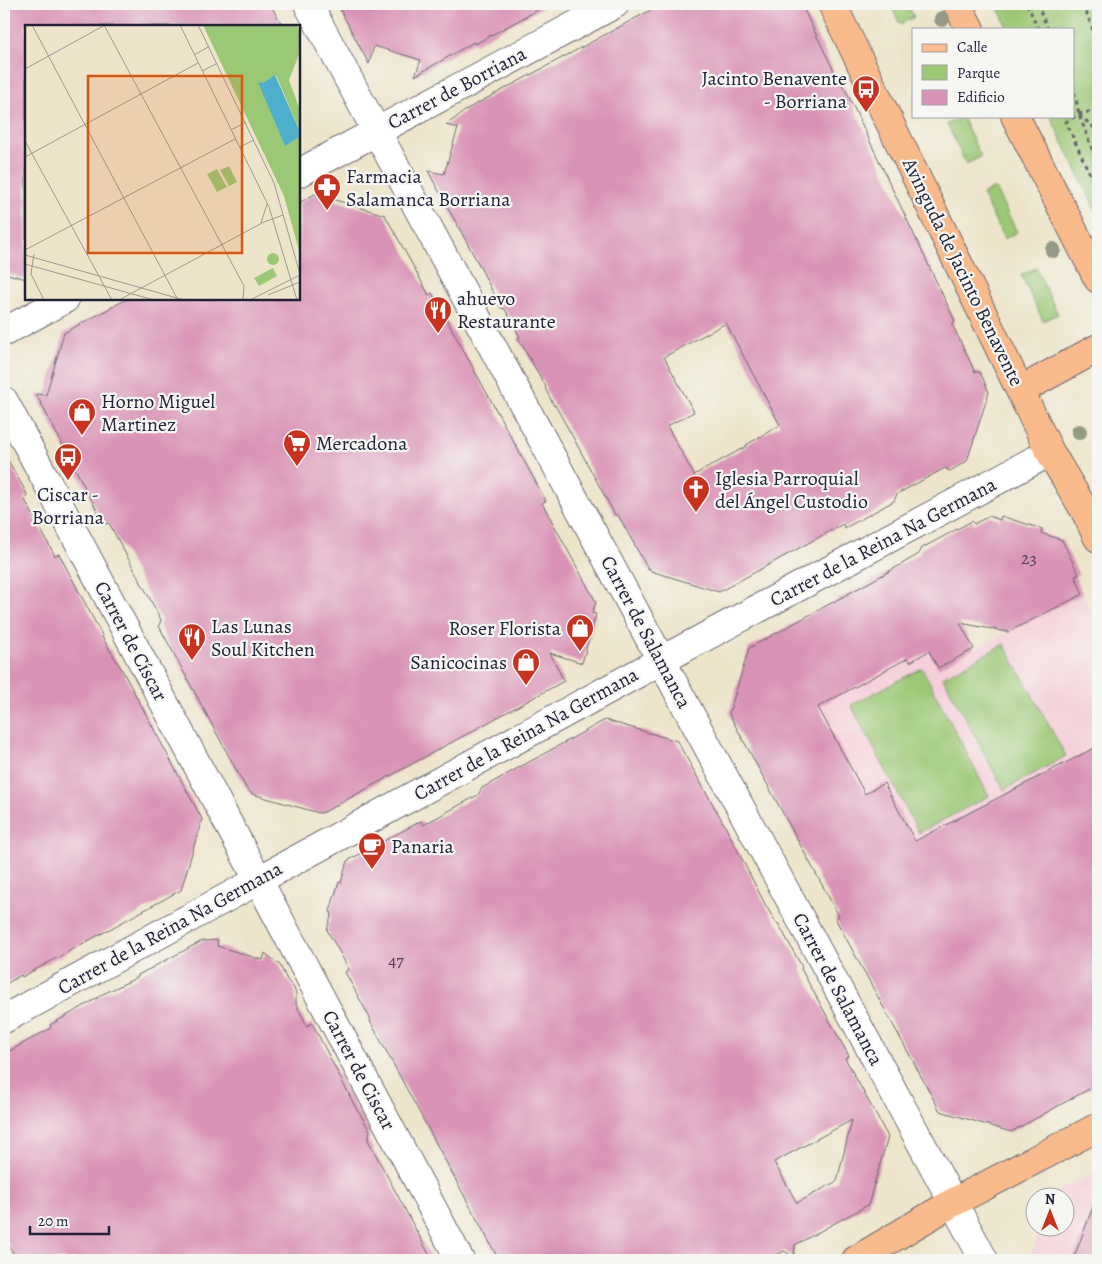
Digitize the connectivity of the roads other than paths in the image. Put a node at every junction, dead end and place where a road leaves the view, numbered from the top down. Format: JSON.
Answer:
{"nodes":[{"id":1,"x":308,"y":4,"type":"edge"},
{"id":2,"x":615,"y":4,"type":"edge"},
{"id":3,"x":832,"y":4,"type":"edge"},
{"id":4,"x":957,"y":4,"type":"edge"},
{"id":5,"x":969,"y":28,"type":"edge"},
{"id":6,"x":1016,"y":118,"type":"edge"},
{"id":7,"x":376,"y":131,"type":"junction"},
{"id":8,"x":300,"y":172,"type":"edge"},
{"id":9,"x":1098,"y":279,"type":"edge"},
{"id":10,"x":63,"y":300,"type":"edge"},
{"id":11,"x":4,"y":332,"type":"edge"},
{"id":12,"x":1098,"y":348,"type":"edge"},
{"id":13,"x":1021,"y":390,"type":"junction"},
{"id":14,"x":4,"y":401,"type":"edge"},
{"id":15,"x":1050,"y":452,"type":"junction"},
{"id":16,"x":1092,"y":508,"type":"edge"},
{"id":17,"x":1098,"y":538,"type":"edge"},
{"id":18,"x":662,"y":660,"type":"junction"},
{"id":19,"x":258,"y":880,"type":"junction"},
{"id":20,"x":4,"y":1019,"type":"edge"},
{"id":21,"x":1098,"y":1127,"type":"edge"},
{"id":22,"x":952,"y":1203,"type":"junction"},
{"id":23,"x":460,"y":1260,"type":"edge"},
{"id":24,"x":856,"y":1260,"type":"edge"},
{"id":25,"x":984,"y":1260,"type":"edge"}],
"edges":[{"from":1,"to":7,"type":"street","name":"Carrer de Salamanca"},
{"from":2,"to":7,"type":"street","name":"Carrer de Borriana"},
{"from":3,"to":13,"type":"main road","name":"Avinguda de Jacinto Benavente"},
{"from":4,"to":5,"type":"main road"},
{"from":6,"to":9,"type":"main road"},
{"from":7,"to":8,"type":"street","name":"Carrer de Borriana"},
{"from":7,"to":18,"type":"street","name":"Carrer de Salamanca"},
{"from":10,"to":11,"type":"street"},
{"from":12,"to":13,"type":"main road"},
{"from":13,"to":15,"type":"main road","name":"Avinguda de Jacinto Benavente"},
{"from":14,"to":19,"type":"street","name":"Carrer de Císcar"},
{"from":15,"to":16,"type":"main road","name":"Avinguda de Jacinto Benavente"},
{"from":15,"to":18,"type":"street","name":"Carrer de la Reina Na Germana"},
{"from":16,"to":17,"type":"main road","name":"Avinguda de Jacinto Benavente"},
{"from":18,"to":19,"type":"street","name":"Carrer de la Reina Na Germana"},
{"from":18,"to":22,"type":"street","name":"Carrer de Salamanca"},
{"from":19,"to":20,"type":"street","name":"Carrer de la Reina Na Germana"},
{"from":19,"to":23,"type":"street","name":"Carrer de Ciscar"},
{"from":21,"to":22,"type":"main road"},
{"from":22,"to":24,"type":"main road"},
{"from":22,"to":25,"type":"street","name":"Carrer de Salamanca"}]}
